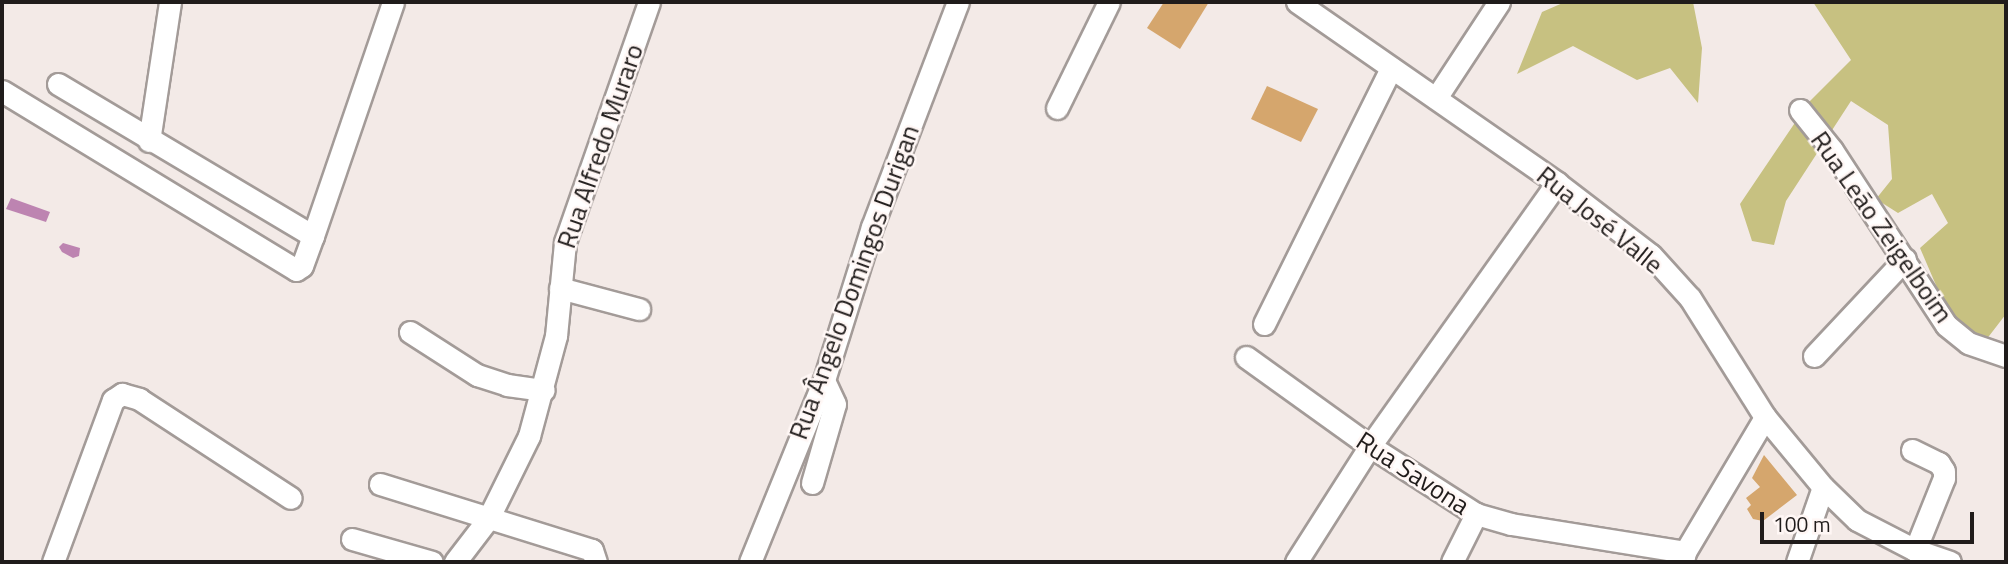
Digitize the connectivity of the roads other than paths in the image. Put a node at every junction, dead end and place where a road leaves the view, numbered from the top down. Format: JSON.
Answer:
{"nodes":[{"id":1,"x":170,"y":2,"type":"edge"},
{"id":2,"x":393,"y":2,"type":"edge"},
{"id":3,"x":649,"y":2,"type":"edge"},
{"id":4,"x":958,"y":2,"type":"edge"},
{"id":5,"x":1109,"y":2,"type":"edge"},
{"id":6,"x":1297,"y":2,"type":"edge"},
{"id":7,"x":1499,"y":2,"type":"edge"},
{"id":8,"x":1391,"y":68,"type":"junction"},
{"id":9,"x":58,"y":83,"type":"dead end"},
{"id":10,"x":2,"y":92,"type":"edge"},
{"id":11,"x":1436,"y":98,"type":"junction"},
{"id":12,"x":1057,"y":108,"type":"dead end"},
{"id":13,"x":1800,"y":110,"type":"dead end"},
{"id":14,"x":149,"y":141,"type":"junction"},
{"id":15,"x":1557,"y":183,"type":"junction"},
{"id":16,"x":313,"y":236,"type":"junction"},
{"id":17,"x":1905,"y":259,"type":"junction"},
{"id":18,"x":560,"y":288,"type":"junction"},
{"id":19,"x":639,"y":309,"type":"dead end"},
{"id":20,"x":1264,"y":324,"type":"dead end"},
{"id":21,"x":410,"y":332,"type":"dead end"},
{"id":22,"x":1814,"y":356,"type":"dead end"},
{"id":23,"x":2006,"y":356,"type":"edge"},
{"id":24,"x":1246,"y":357,"type":"dead end"},
{"id":25,"x":824,"y":380,"type":"junction"},
{"id":26,"x":544,"y":390,"type":"junction"},
{"id":27,"x":1765,"y":416,"type":"junction"},
{"id":28,"x":1370,"y":446,"type":"junction"},
{"id":29,"x":1912,"y":450,"type":"dead end"},
{"id":30,"x":812,"y":483,"type":"dead end"},
{"id":31,"x":380,"y":484,"type":"dead end"},
{"id":32,"x":1823,"y":487,"type":"junction"},
{"id":33,"x":290,"y":498,"type":"dead end"},
{"id":34,"x":1476,"y":514,"type":"junction"},
{"id":35,"x":488,"y":519,"type":"junction"},
{"id":36,"x":352,"y":539,"type":"dead end"},
{"id":37,"x":1915,"y":551,"type":"junction"},
{"id":38,"x":1684,"y":557,"type":"edge"},
{"id":39,"x":53,"y":562,"type":"edge"},
{"id":40,"x":432,"y":562,"type":"edge"},
{"id":41,"x":455,"y":562,"type":"edge"},
{"id":42,"x":596,"y":562,"type":"edge"},
{"id":43,"x":750,"y":562,"type":"edge"},
{"id":44,"x":1296,"y":562,"type":"edge"},
{"id":45,"x":1452,"y":562,"type":"edge"},
{"id":46,"x":1797,"y":562,"type":"edge"},
{"id":47,"x":1950,"y":562,"type":"edge"}],
"edges":[{"from":1,"to":14,"type":"street"},
{"from":2,"to":16,"type":"street"},
{"from":3,"to":18,"type":"street","name":"Rua Alfredo Muraro"},
{"from":4,"to":25,"type":"street","name":"Rua Ângelo Domingos Durigan"},
{"from":5,"to":12,"type":"street"},
{"from":6,"to":8,"type":"street","name":"Rua José Valle"},
{"from":7,"to":11,"type":"street"},
{"from":8,"to":11,"type":"street","name":"Rua José Valle"},
{"from":8,"to":20,"type":"street"},
{"from":9,"to":14,"type":"street"},
{"from":10,"to":16,"type":"street"},
{"from":11,"to":15,"type":"street","name":"Rua José Valle"},
{"from":13,"to":17,"type":"street","name":"Rua Leão Zeigelboim"},
{"from":14,"to":16,"type":"street"},
{"from":15,"to":27,"type":"street","name":"Rua José Valle"},
{"from":15,"to":28,"type":"street"},
{"from":17,"to":22,"type":"street"},
{"from":17,"to":23,"type":"street","name":"Rua Leão Zeigelboim"},
{"from":18,"to":19,"type":"street"},
{"from":18,"to":26,"type":"street","name":"Rua Alfredo Muraro"},
{"from":21,"to":26,"type":"street"},
{"from":24,"to":28,"type":"street","name":"Rua Savona"},
{"from":25,"to":30,"type":"street"},
{"from":25,"to":43,"type":"street","name":"Rua Ângelo Domingos Durigan"},
{"from":26,"to":35,"type":"street","name":"Rua Alfredo Muraro"},
{"from":27,"to":32,"type":"street","name":"Rua José Valle"},
{"from":27,"to":38,"type":"street"},
{"from":28,"to":34,"type":"street","name":"Rua Savona"},
{"from":28,"to":44,"type":"street"},
{"from":29,"to":37,"type":"street"},
{"from":31,"to":35,"type":"street"},
{"from":32,"to":37,"type":"street","name":"Rua José Valle"},
{"from":32,"to":46,"type":"street"},
{"from":33,"to":39,"type":"street"},
{"from":34,"to":38,"type":"street","name":"Rua Savona"},
{"from":34,"to":45,"type":"street"},
{"from":35,"to":41,"type":"street","name":"Rua Alfredo Muraro"},
{"from":35,"to":42,"type":"street"},
{"from":36,"to":40,"type":"street"},
{"from":37,"to":47,"type":"street","name":"Rua José Valle"}]}
